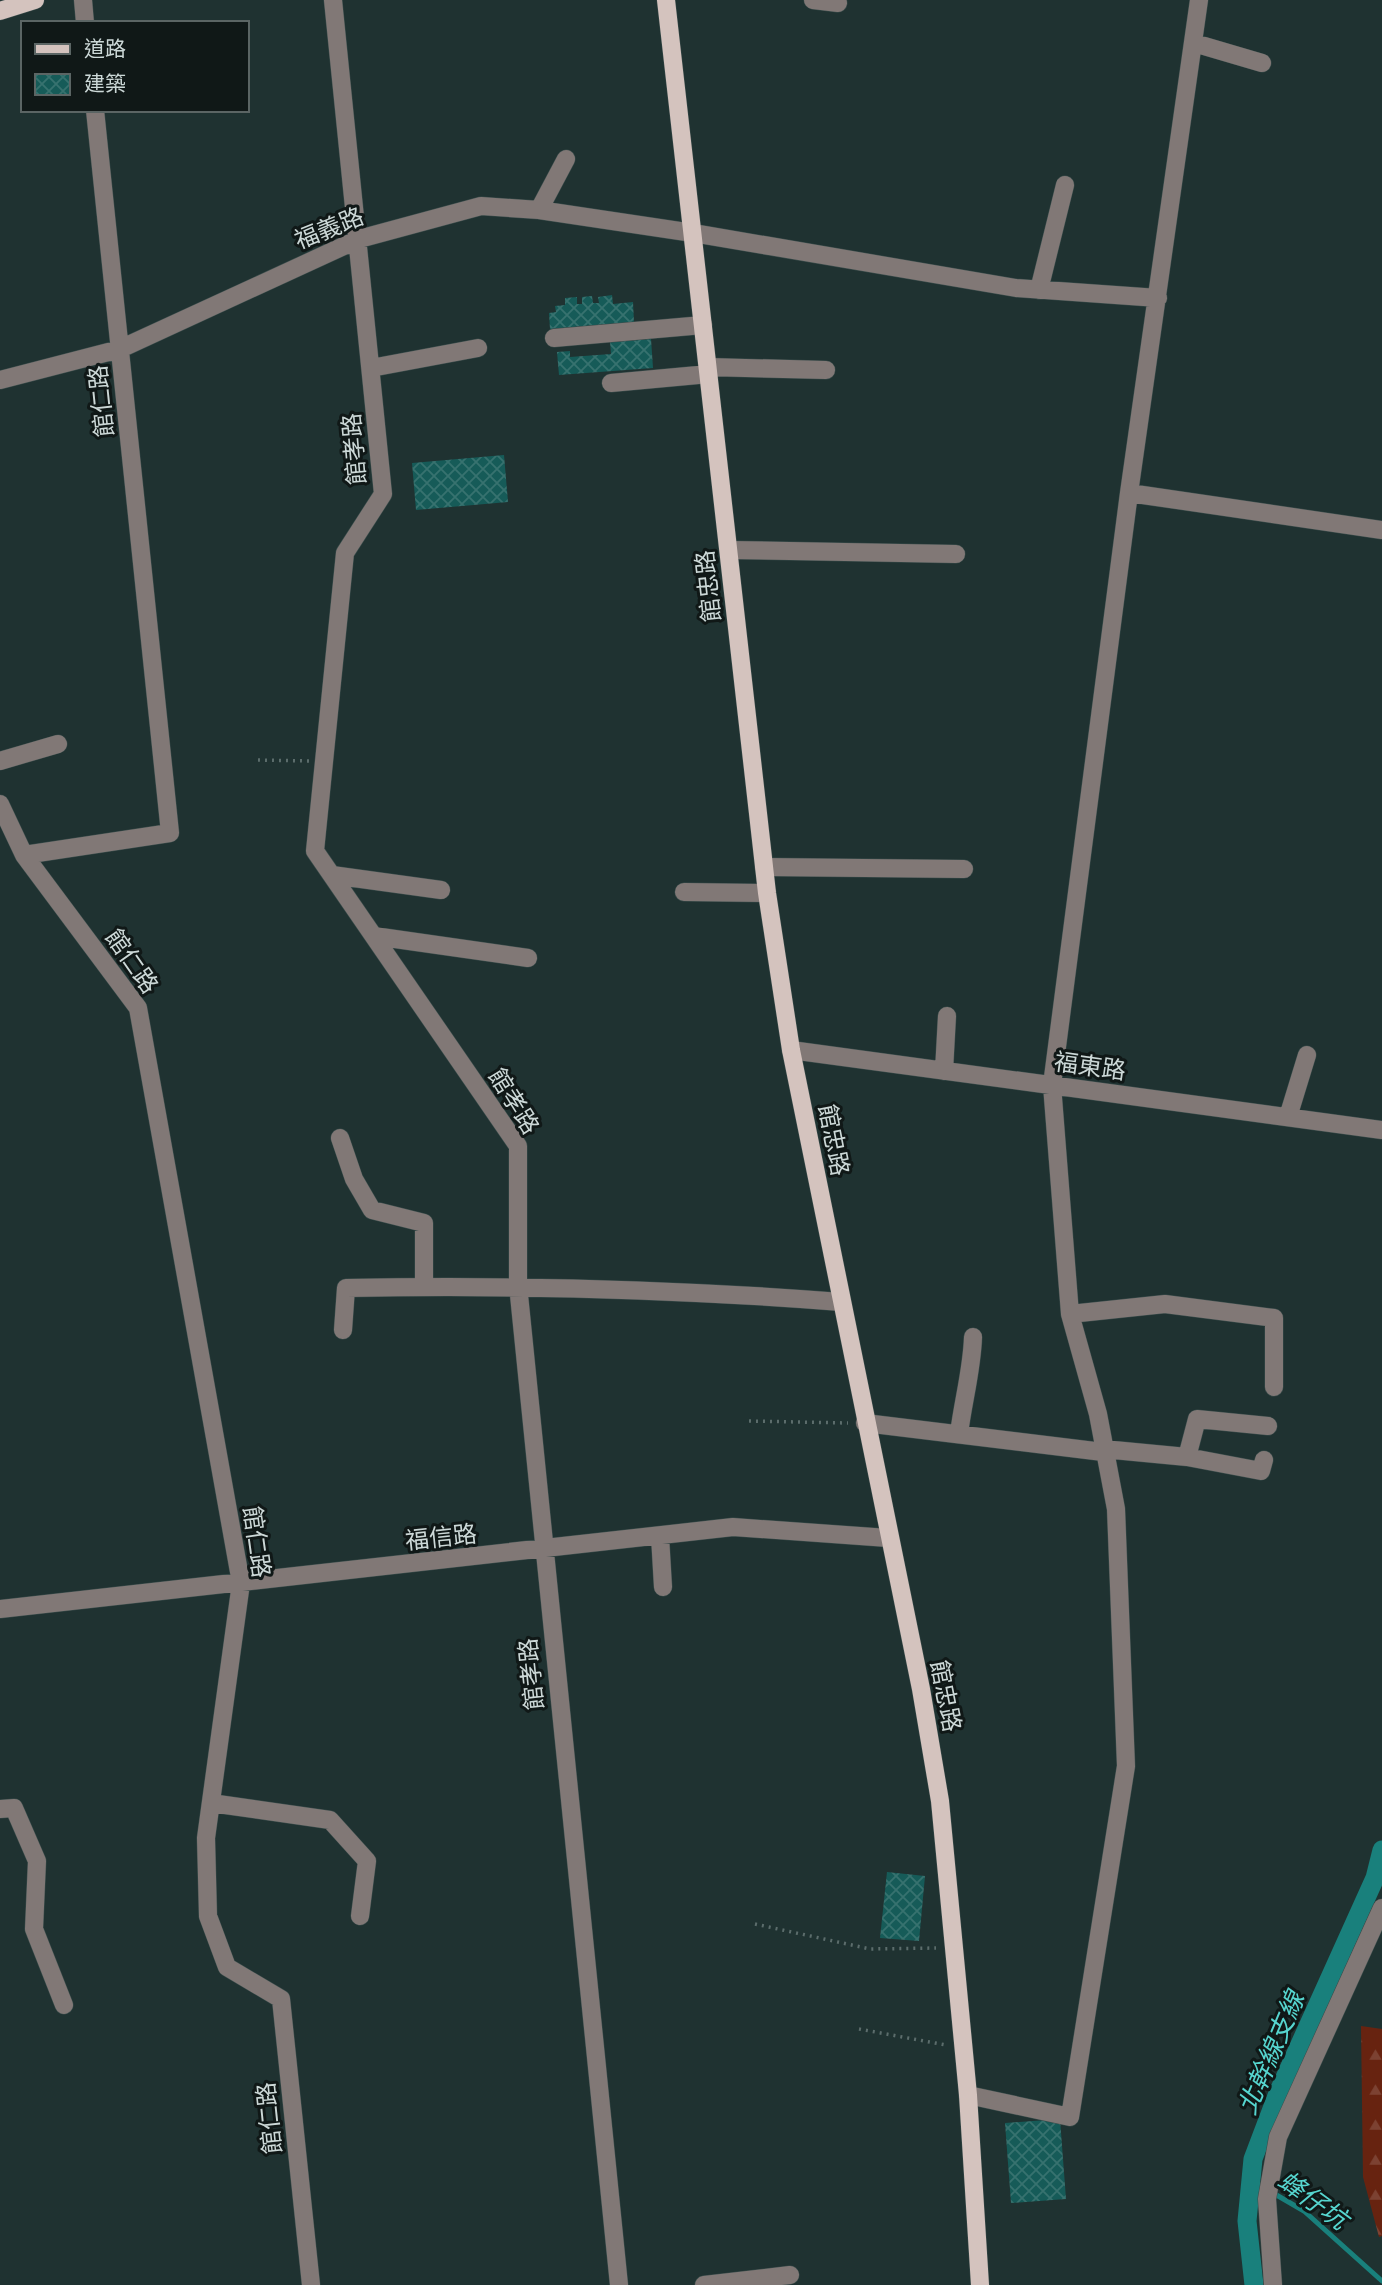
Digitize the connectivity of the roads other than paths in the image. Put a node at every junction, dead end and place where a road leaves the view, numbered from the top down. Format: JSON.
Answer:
{"nodes":[{"id":1,"x":35,"y":0,"type":"edge"},
{"id":2,"x":83,"y":0,"type":"edge"},
{"id":3,"x":333,"y":0,"type":"edge"},
{"id":4,"x":666,"y":0,"type":"edge"},
{"id":5,"x":813,"y":0,"type":"edge"},
{"id":6,"x":1199,"y":0,"type":"edge"},
{"id":7,"x":838,"y":3,"type":"dead end"},
{"id":8,"x":0,"y":10,"type":"edge"},
{"id":9,"x":85,"y":21,"type":"edge"},
{"id":10,"x":1194,"y":43,"type":"junction"},
{"id":11,"x":1262,"y":64,"type":"dead end"},
{"id":12,"x":94,"y":112,"type":"edge"},
{"id":13,"x":566,"y":159,"type":"dead end"},
{"id":14,"x":1065,"y":185,"type":"dead end"},
{"id":15,"x":540,"y":210,"type":"junction"},
{"id":16,"x":693,"y":233,"type":"junction"},
{"id":17,"x":359,"y":239,"type":"junction"},
{"id":18,"x":1039,"y":290,"type":"junction"},
{"id":19,"x":1158,"y":298,"type":"junction"},
{"id":20,"x":703,"y":325,"type":"junction"},
{"id":21,"x":554,"y":338,"type":"dead end"},
{"id":22,"x":478,"y":348,"type":"dead end"},
{"id":23,"x":120,"y":349,"type":"junction"},
{"id":24,"x":371,"y":368,"type":"junction"},
{"id":25,"x":826,"y":370,"type":"dead end"},
{"id":26,"x":708,"y":371,"type":"junction"},
{"id":27,"x":0,"y":380,"type":"edge"},
{"id":28,"x":611,"y":383,"type":"dead end"},
{"id":29,"x":1129,"y":493,"type":"junction"},
{"id":30,"x":1382,"y":530,"type":"edge"},
{"id":31,"x":729,"y":550,"type":"junction"},
{"id":32,"x":956,"y":554,"type":"dead end"},
{"id":33,"x":58,"y":744,"type":"dead end"},
{"id":34,"x":0,"y":761,"type":"edge"},
{"id":35,"x":0,"y":804,"type":"edge"},
{"id":36,"x":24,"y":855,"type":"junction"},
{"id":37,"x":764,"y":867,"type":"junction"},
{"id":38,"x":964,"y":869,"type":"dead end"},
{"id":39,"x":332,"y":875,"type":"junction"},
{"id":40,"x":441,"y":890,"type":"dead end"},
{"id":41,"x":684,"y":892,"type":"dead end"},
{"id":42,"x":766,"y":893,"type":"junction"},
{"id":43,"x":374,"y":936,"type":"junction"},
{"id":44,"x":528,"y":958,"type":"dead end"},
{"id":45,"x":947,"y":1016,"type":"dead end"},
{"id":46,"x":791,"y":1050,"type":"junction"},
{"id":47,"x":1307,"y":1055,"type":"dead end"},
{"id":48,"x":944,"y":1071,"type":"junction"},
{"id":49,"x":1052,"y":1086,"type":"junction"},
{"id":50,"x":1288,"y":1118,"type":"junction"},
{"id":51,"x":1382,"y":1130,"type":"edge"},
{"id":52,"x":340,"y":1138,"type":"dead end"},
{"id":53,"x":518,"y":1285,"type":"junction"},
{"id":54,"x":424,"y":1286,"type":"junction"},
{"id":55,"x":841,"y":1302,"type":"junction"},
{"id":56,"x":1070,"y":1314,"type":"junction"},
{"id":57,"x":342,"y":1330,"type":"dead end"},
{"id":58,"x":973,"y":1337,"type":"dead end"},
{"id":59,"x":1274,"y":1387,"type":"dead end"},
{"id":60,"x":865,"y":1423,"type":"junction"},
{"id":61,"x":1268,"y":1426,"type":"dead end"},
{"id":62,"x":959,"y":1434,"type":"junction"},
{"id":63,"x":1103,"y":1451,"type":"junction"},
{"id":64,"x":1188,"y":1457,"type":"junction"},
{"id":65,"x":1264,"y":1460,"type":"dead end"},
{"id":66,"x":660,"y":1536,"type":"junction"},
{"id":67,"x":888,"y":1538,"type":"junction"},
{"id":68,"x":542,"y":1550,"type":"junction"},
{"id":69,"x":241,"y":1584,"type":"junction"},
{"id":70,"x":663,"y":1587,"type":"dead end"},
{"id":71,"x":0,"y":1609,"type":"edge"},
{"id":72,"x":211,"y":1803,"type":"junction"},
{"id":73,"x":0,"y":1809,"type":"edge"},
{"id":74,"x":1382,"y":1908,"type":"edge"},
{"id":75,"x":360,"y":1916,"type":"dead end"},
{"id":76,"x":64,"y":2006,"type":"dead end"},
{"id":77,"x":968,"y":2095,"type":"junction"},
{"id":78,"x":790,"y":2275,"type":"dead end"},
{"id":79,"x":310,"y":2285,"type":"edge"},
{"id":80,"x":619,"y":2285,"type":"edge"},
{"id":81,"x":704,"y":2285,"type":"edge"},
{"id":82,"x":980,"y":2285,"type":"edge"},
{"id":83,"x":1273,"y":2285,"type":"edge"}],
"edges":[{"from":1,"to":8,"type":"main road"},
{"from":2,"to":9,"type":"street"},
{"from":3,"to":17,"type":"street","name":"館孝路"},
{"from":4,"to":16,"type":"main road","name":"館忠路"},
{"from":5,"to":7,"type":"street"},
{"from":6,"to":10,"type":"street"},
{"from":10,"to":11,"type":"street"},
{"from":10,"to":19,"type":"street"},
{"from":12,"to":23,"type":"street","name":"館仁路"},
{"from":13,"to":15,"type":"street"},
{"from":14,"to":18,"type":"street"},
{"from":15,"to":16,"type":"street","name":"福義路"},
{"from":15,"to":17,"type":"street","name":"福義路"},
{"from":16,"to":18,"type":"street","name":"福義路"},
{"from":16,"to":20,"type":"main road","name":"館忠路"},
{"from":17,"to":23,"type":"street","name":"福義路"},
{"from":17,"to":24,"type":"street","name":"館孝路"},
{"from":18,"to":19,"type":"street","name":"福義路"},
{"from":19,"to":29,"type":"street"},
{"from":20,"to":21,"type":"street"},
{"from":20,"to":26,"type":"main road","name":"館忠路"},
{"from":22,"to":24,"type":"street"},
{"from":23,"to":27,"type":"street","name":"福義路"},
{"from":23,"to":36,"type":"street","name":"館仁路"},
{"from":24,"to":39,"type":"street","name":"館孝路"},
{"from":25,"to":26,"type":"street"},
{"from":26,"to":28,"type":"street"},
{"from":26,"to":31,"type":"main road","name":"館忠路"},
{"from":29,"to":30,"type":"street"},
{"from":29,"to":49,"type":"street"},
{"from":31,"to":32,"type":"street"},
{"from":31,"to":37,"type":"main road","name":"館忠路"},
{"from":33,"to":34,"type":"street"},
{"from":35,"to":36,"type":"street","name":"館仁路"},
{"from":36,"to":69,"type":"street","name":"館仁路"},
{"from":37,"to":38,"type":"street"},
{"from":37,"to":42,"type":"main road","name":"館忠路"},
{"from":39,"to":40,"type":"street"},
{"from":39,"to":43,"type":"street","name":"館孝路"},
{"from":41,"to":42,"type":"street"},
{"from":42,"to":46,"type":"main road","name":"館忠路"},
{"from":43,"to":44,"type":"street"},
{"from":43,"to":53,"type":"street","name":"館孝路"},
{"from":45,"to":48,"type":"street"},
{"from":46,"to":48,"type":"street","name":"福東路"},
{"from":46,"to":55,"type":"main road","name":"館忠路"},
{"from":47,"to":50,"type":"street"},
{"from":48,"to":49,"type":"street","name":"福東路"},
{"from":49,"to":50,"type":"street","name":"福東路"},
{"from":49,"to":56,"type":"street"},
{"from":50,"to":51,"type":"street","name":"福東路"},
{"from":52,"to":54,"type":"street"},
{"from":53,"to":54,"type":"street"},
{"from":53,"to":55,"type":"street"},
{"from":53,"to":68,"type":"street","name":"館孝路"},
{"from":54,"to":57,"type":"street"},
{"from":55,"to":60,"type":"main road","name":"館忠路"},
{"from":56,"to":59,"type":"street"},
{"from":56,"to":63,"type":"street"},
{"from":58,"to":62,"type":"street"},
{"from":60,"to":62,"type":"street"},
{"from":60,"to":67,"type":"main road","name":"館忠路"},
{"from":61,"to":64,"type":"street"},
{"from":62,"to":63,"type":"street"},
{"from":63,"to":64,"type":"street"},
{"from":63,"to":77,"type":"street"},
{"from":64,"to":65,"type":"street"},
{"from":66,"to":67,"type":"street","name":"福信路"},
{"from":66,"to":68,"type":"street","name":"福信路"},
{"from":66,"to":70,"type":"street"},
{"from":67,"to":77,"type":"main road","name":"館忠路"},
{"from":68,"to":69,"type":"street","name":"福信路"},
{"from":68,"to":80,"type":"street","name":"館孝路"},
{"from":69,"to":71,"type":"street","name":"福信路"},
{"from":69,"to":72,"type":"street","name":"館仁路"},
{"from":72,"to":75,"type":"street"},
{"from":72,"to":79,"type":"street","name":"館仁路"},
{"from":73,"to":76,"type":"street"},
{"from":74,"to":83,"type":"street"},
{"from":77,"to":82,"type":"main road","name":"館忠路"},
{"from":78,"to":81,"type":"street"}]}
